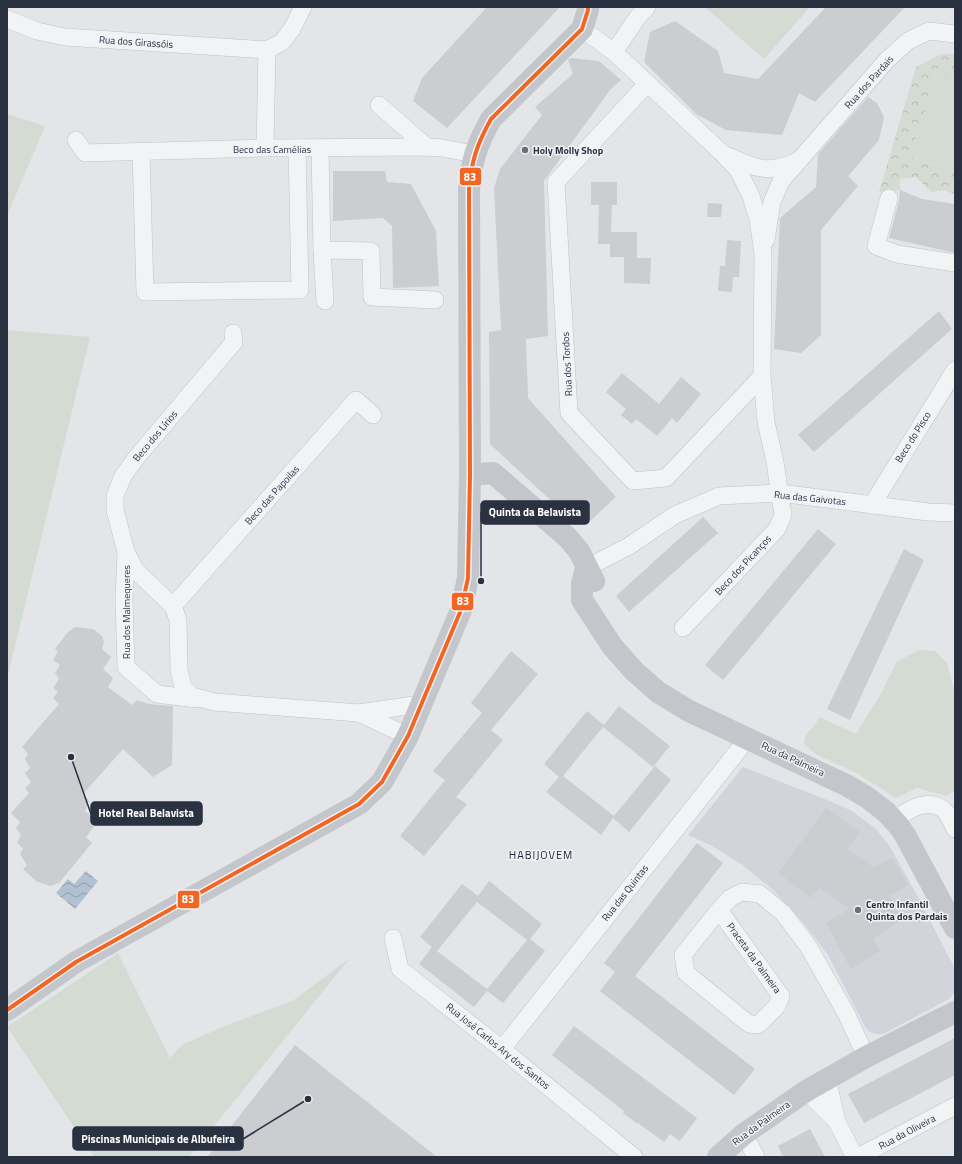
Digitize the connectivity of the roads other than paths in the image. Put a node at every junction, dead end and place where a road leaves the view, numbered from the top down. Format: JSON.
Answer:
{"nodes":[{"id":1,"x":303,"y":7,"type":"edge"},
{"id":2,"x":588,"y":7,"type":"edge"},
{"id":3,"x":647,"y":7,"type":"edge"},
{"id":4,"x":7,"y":19,"type":"edge"},
{"id":5,"x":582,"y":29,"type":"junction"},
{"id":6,"x":955,"y":34,"type":"edge"},
{"id":7,"x":267,"y":50,"type":"junction"},
{"id":8,"x":614,"y":52,"type":"junction"},
{"id":9,"x":646,"y":84,"type":"junction"},
{"id":10,"x":379,"y":105,"type":"dead end"},
{"id":11,"x":76,"y":140,"type":"dead end"},
{"id":12,"x":426,"y":147,"type":"junction"},
{"id":13,"x":265,"y":148,"type":"junction"},
{"id":14,"x":297,"y":148,"type":"junction"},
{"id":15,"x":320,"y":148,"type":"junction"},
{"id":16,"x":141,"y":152,"type":"junction"},
{"id":17,"x":474,"y":154,"type":"junction"},
{"id":18,"x":722,"y":154,"type":"junction"},
{"id":19,"x":798,"y":161,"type":"junction"},
{"id":20,"x":889,"y":198,"type":"dead end"},
{"id":21,"x":322,"y":250,"type":"junction"},
{"id":22,"x":763,"y":254,"type":"junction"},
{"id":23,"x":955,"y":264,"type":"edge"},
{"id":24,"x":435,"y":300,"type":"dead end"},
{"id":25,"x":326,"y":301,"type":"dead end"},
{"id":26,"x":233,"y":334,"type":"dead end"},
{"id":27,"x":955,"y":370,"type":"edge"},
{"id":28,"x":762,"y":376,"type":"junction"},
{"id":29,"x":373,"y":415,"type":"dead end"},
{"id":30,"x":470,"y":476,"type":"junction"},
{"id":31,"x":780,"y":493,"type":"junction"},
{"id":32,"x":872,"y":505,"type":"junction"},
{"id":33,"x":955,"y":513,"type":"edge"},
{"id":34,"x":126,"y":552,"type":"junction"},
{"id":35,"x":586,"y":568,"type":"junction"},
{"id":36,"x":173,"y":606,"type":"junction"},
{"id":37,"x":683,"y":628,"type":"dead end"},
{"id":38,"x":214,"y":702,"type":"junction"},
{"id":39,"x":420,"y":704,"type":"junction"},
{"id":40,"x":359,"y":713,"type":"junction"},
{"id":41,"x":408,"y":736,"type":"junction"},
{"id":42,"x":748,"y":738,"type":"junction"},
{"id":43,"x":893,"y":820,"type":"junction"},
{"id":44,"x":955,"y":829,"type":"edge"},
{"id":45,"x":719,"y":910,"type":"junction"},
{"id":46,"x":955,"y":928,"type":"edge"},
{"id":47,"x":393,"y":938,"type":"dead end"},
{"id":48,"x":7,"y":1010,"type":"edge"},
{"id":49,"x":955,"y":1012,"type":"edge"},
{"id":50,"x":502,"y":1049,"type":"junction"},
{"id":51,"x":866,"y":1057,"type":"junction"},
{"id":52,"x":828,"y":1078,"type":"junction"},
{"id":53,"x":806,"y":1091,"type":"junction"},
{"id":54,"x":955,"y":1106,"type":"edge"},
{"id":55,"x":837,"y":1122,"type":"junction"},
{"id":56,"x":744,"y":1134,"type":"junction"},
{"id":57,"x":619,"y":1144,"type":"junction"},
{"id":58,"x":634,"y":1157,"type":"edge"},
{"id":59,"x":639,"y":1157,"type":"edge"},
{"id":60,"x":718,"y":1157,"type":"edge"},
{"id":61,"x":756,"y":1157,"type":"edge"},
{"id":62,"x":855,"y":1157,"type":"edge"},
{"id":63,"x":858,"y":1157,"type":"edge"}],
"edges":[{"from":1,"to":7,"type":"street"},
{"from":2,"to":5,"type":"street"},
{"from":3,"to":8,"type":"street"},
{"from":4,"to":7,"type":"street","name":"Rua dos Girassóis"},
{"from":5,"to":8,"type":"street"},
{"from":5,"to":17,"type":"street"},
{"from":6,"to":19,"type":"street","name":"Rua dos Pardais"},
{"from":7,"to":13,"type":"street"},
{"from":8,"to":9,"type":"street"},
{"from":9,"to":18,"type":"street"},
{"from":9,"to":28,"type":"street","name":"Rua dos Tordos"},
{"from":10,"to":12,"type":"street"},
{"from":11,"to":16,"type":"street","name":"Beco das Camélias"},
{"from":12,"to":15,"type":"street","name":"Beco das Camélias"},
{"from":12,"to":17,"type":"street","name":"Beco das Camélias"},
{"from":13,"to":14,"type":"street","name":"Beco das Camélias"},
{"from":13,"to":16,"type":"street","name":"Beco das Camélias"},
{"from":14,"to":15,"type":"street","name":"Beco das Camélias"},
{"from":14,"to":16,"type":"street"},
{"from":15,"to":21,"type":"street"},
{"from":17,"to":30,"type":"street"},
{"from":18,"to":19,"type":"street"},
{"from":18,"to":22,"type":"street"},
{"from":19,"to":22,"type":"street","name":"Rua dos Pardais"},
{"from":20,"to":23,"type":"street"},
{"from":21,"to":24,"type":"street"},
{"from":21,"to":25,"type":"street"},
{"from":22,"to":28,"type":"street"},
{"from":26,"to":34,"type":"street","name":"Beco dos Lírios"},
{"from":27,"to":32,"type":"street","name":"Beco do Pisco"},
{"from":28,"to":31,"type":"street"},
{"from":29,"to":36,"type":"street","name":"Beco das Papoilas"},
{"from":30,"to":35,"type":"street","name":"Rua da Palmeira"},
{"from":30,"to":39,"type":"street"},
{"from":31,"to":32,"type":"street","name":"Rua das Gaivotas"},
{"from":31,"to":35,"type":"street","name":"Rua das Gaivotas"},
{"from":31,"to":37,"type":"street","name":"Beco dos Picanços"},
{"from":32,"to":33,"type":"street","name":"Rua das Gaivotas"},
{"from":34,"to":36,"type":"street","name":"Rua dos Malmequeres"},
{"from":34,"to":38,"type":"street","name":"Rua dos Malmequeres"},
{"from":35,"to":42,"type":"street","name":"Rua da Palmeira"},
{"from":36,"to":38,"type":"street","name":"Rua dos Malmequeres"},
{"from":38,"to":40,"type":"street","name":"Rua dos Malmequeres"},
{"from":39,"to":40,"type":"street"},
{"from":39,"to":41,"type":"street"},
{"from":40,"to":41,"type":"street"},
{"from":41,"to":48,"type":"street"},
{"from":42,"to":43,"type":"street","name":"Rua da Palmeira"},
{"from":42,"to":50,"type":"street","name":"Rua das Quintas"},
{"from":43,"to":44,"type":"street"},
{"from":43,"to":46,"type":"street","name":"Rua da Palmeira"},
{"from":45,"to":45,"type":"street","name":"Praceta da Palmeira"},
{"from":45,"to":51,"type":"street","name":"Praceta da Palmeira"},
{"from":47,"to":50,"type":"street","name":"Rua José Carlos Ary dos Santos"},
{"from":49,"to":51,"type":"street","name":"Rua da Palmeira"},
{"from":50,"to":57,"type":"street","name":"Rua José Carlos Ary dos Santos"},
{"from":51,"to":52,"type":"street","name":"Rua da Palmeira"},
{"from":52,"to":53,"type":"street","name":"Rua da Palmeira"},
{"from":52,"to":55,"type":"street"},
{"from":53,"to":55,"type":"street"},
{"from":53,"to":56,"type":"street","name":"Rua da Palmeira"},
{"from":54,"to":63,"type":"street","name":"Rua da Oliveira"},
{"from":55,"to":62,"type":"street"},
{"from":56,"to":60,"type":"street","name":"Rua da Palmeira"},
{"from":56,"to":61,"type":"street"},
{"from":57,"to":58,"type":"street","name":"Rua José Carlos Ary dos Santos"},
{"from":57,"to":59,"type":"street","name":"Rua José Carlos Ary dos Santos"}]}
